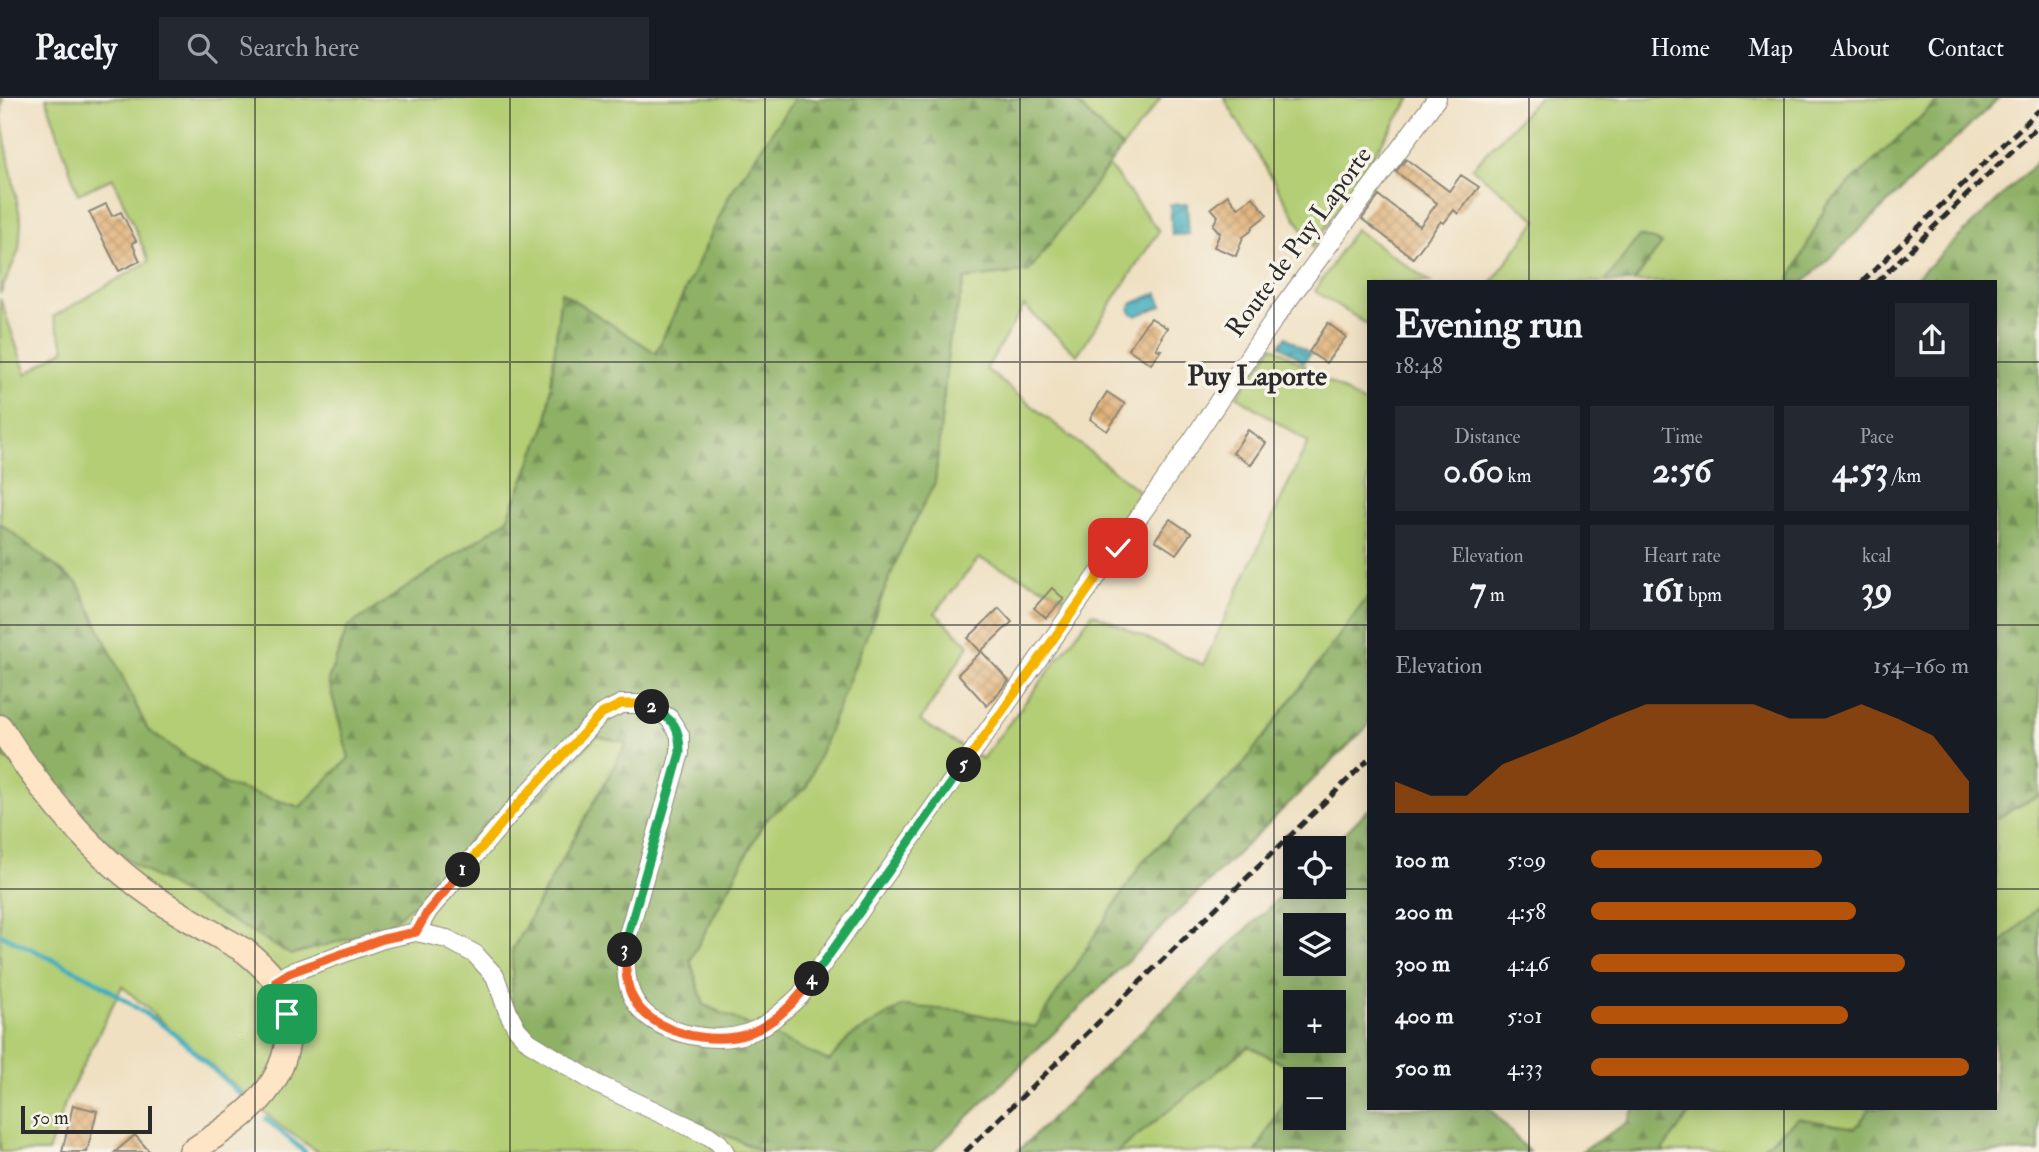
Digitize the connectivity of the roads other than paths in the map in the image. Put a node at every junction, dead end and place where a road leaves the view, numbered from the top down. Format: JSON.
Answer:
{"nodes":[{"id":1,"x":1437,"y":98,"type":"edge"},
{"id":2,"x":0,"y":727,"type":"edge"},
{"id":3,"x":416,"y":932,"type":"junction"},
{"id":4,"x":276,"y":981,"type":"junction"},
{"id":5,"x":191,"y":1152,"type":"edge"},
{"id":6,"x":725,"y":1152,"type":"edge"}],
"edges":[{"from":1,"to":3,"type":"street","name":"Route de Puy Laporte"},
{"from":2,"to":4,"type":"main road"},
{"from":3,"to":4,"type":"street"},
{"from":3,"to":6,"type":"street"},
{"from":4,"to":5,"type":"main road"}]}
